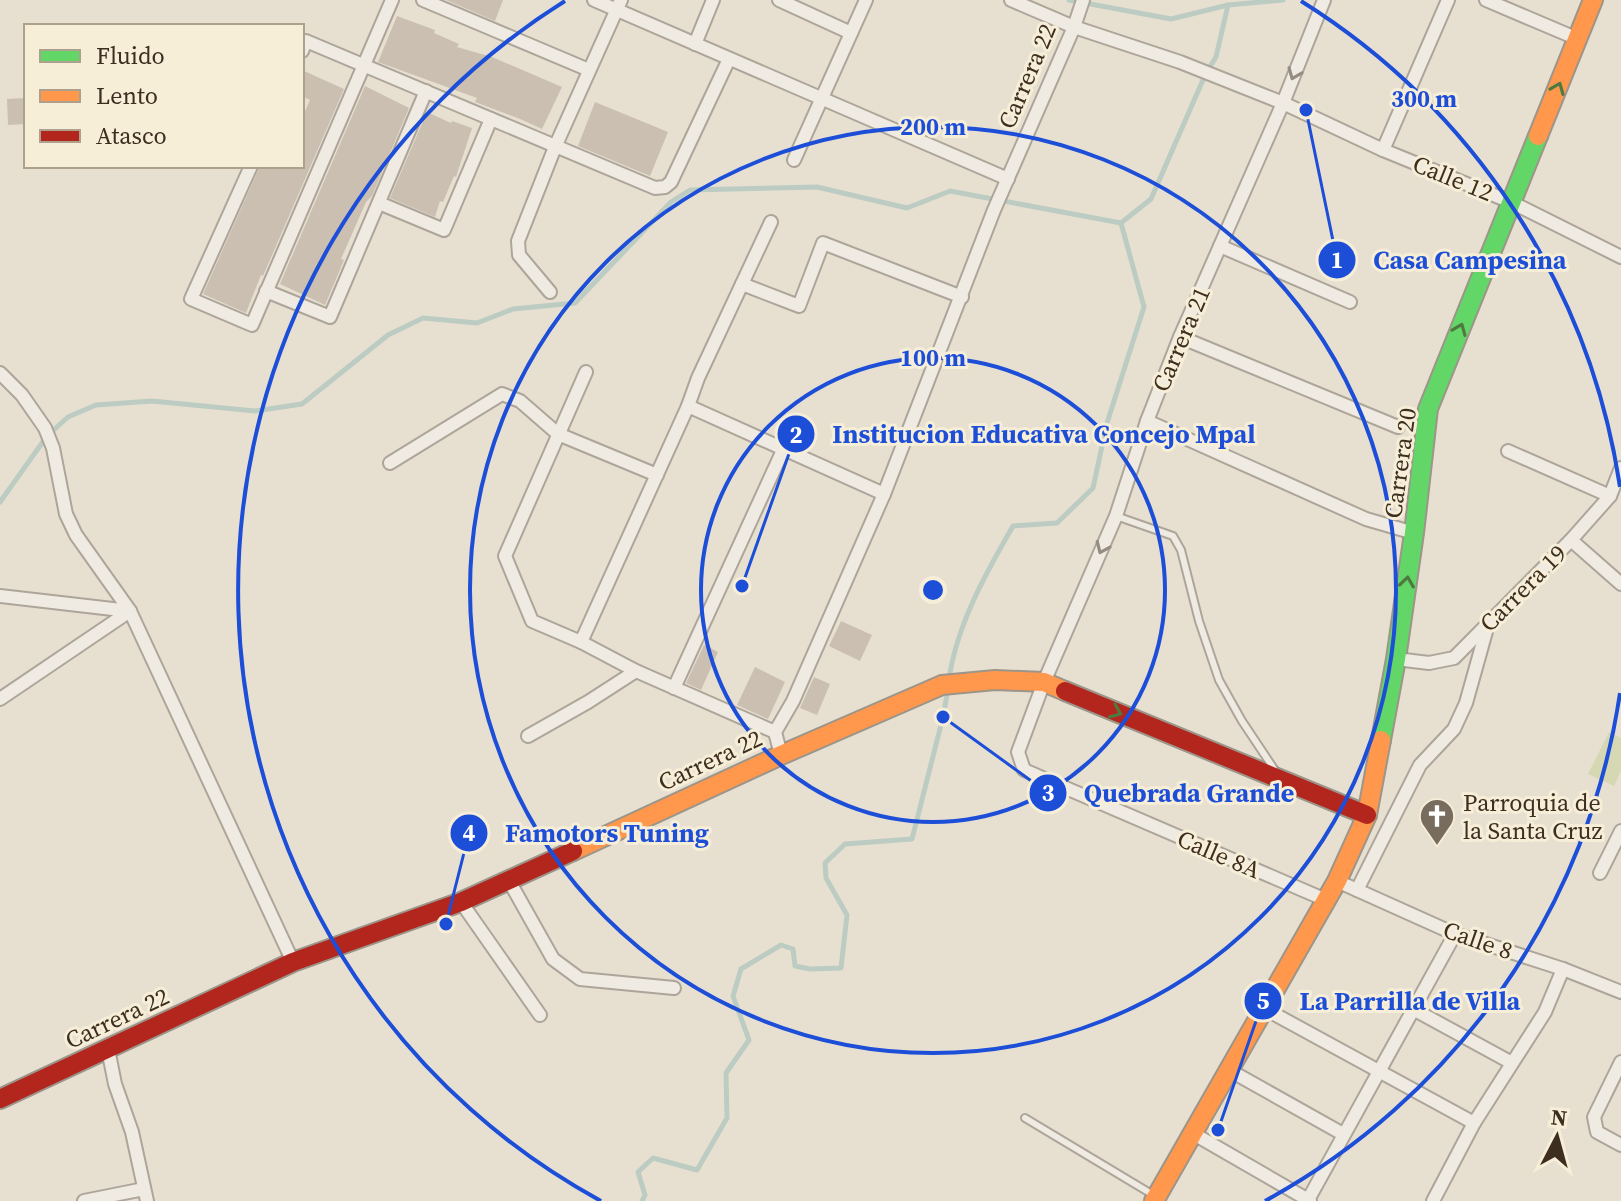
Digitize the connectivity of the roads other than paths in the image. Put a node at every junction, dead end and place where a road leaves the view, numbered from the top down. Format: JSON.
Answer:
{"nodes":[{"id":1,"x":392,"y":0,"type":"edge"},
{"id":2,"x":423,"y":0,"type":"edge"},
{"id":3,"x":594,"y":0,"type":"edge"},
{"id":4,"x":713,"y":0,"type":"edge"},
{"id":5,"x":866,"y":0,"type":"edge"},
{"id":6,"x":1011,"y":0,"type":"edge"},
{"id":7,"x":1448,"y":0,"type":"edge"},
{"id":8,"x":1486,"y":0,"type":"edge"},
{"id":9,"x":1593,"y":0,"type":"edge"},
{"id":10,"x":781,"y":1,"type":"edge"},
{"id":11,"x":1324,"y":1,"type":"edge"},
{"id":12,"x":1082,"y":3,"type":"edge"},
{"id":13,"x":619,"y":5,"type":"edge"},
{"id":14,"x":1074,"y":27,"type":"junction"},
{"id":15,"x":851,"y":33,"type":"junction"},
{"id":16,"x":1578,"y":39,"type":"junction"},
{"id":17,"x":695,"y":44,"type":"junction"},
{"id":18,"x":304,"y":46,"type":"edge"},
{"id":19,"x":729,"y":59,"type":"junction"},
{"id":20,"x":363,"y":64,"type":"junction"},
{"id":21,"x":589,"y":70,"type":"junction"},
{"id":22,"x":426,"y":91,"type":"junction"},
{"id":23,"x":821,"y":98,"type":"junction"},
{"id":24,"x":1283,"y":103,"type":"junction"},
{"id":25,"x":491,"y":119,"type":"junction"},
{"id":26,"x":555,"y":147,"type":"junction"},
{"id":27,"x":1383,"y":150,"type":"junction"},
{"id":28,"x":794,"y":160,"type":"dead end"},
{"id":29,"x":250,"y":168,"type":"edge"},
{"id":30,"x":1005,"y":185,"type":"junction"},
{"id":31,"x":1511,"y":202,"type":"junction"},
{"id":32,"x":379,"y":203,"type":"junction"},
{"id":33,"x":771,"y":222,"type":"dead end"},
{"id":34,"x":1220,"y":246,"type":"junction"},
{"id":35,"x":1621,"y":257,"type":"edge"},
{"id":36,"x":742,"y":284,"type":"junction"},
{"id":37,"x":266,"y":291,"type":"junction"},
{"id":38,"x":550,"y":292,"type":"dead end"},
{"id":39,"x":962,"y":297,"type":"junction"},
{"id":40,"x":1350,"y":302,"type":"dead end"},
{"id":41,"x":1180,"y":337,"type":"junction"},
{"id":42,"x":586,"y":372,"type":"dead end"},
{"id":43,"x":0,"y":373,"type":"edge"},
{"id":44,"x":688,"y":406,"type":"junction"},
{"id":45,"x":1147,"y":421,"type":"junction"},
{"id":46,"x":1398,"y":427,"type":"dead end"},
{"id":47,"x":558,"y":434,"type":"junction"},
{"id":48,"x":784,"y":448,"type":"junction"},
{"id":49,"x":1508,"y":451,"type":"dead end"},
{"id":50,"x":390,"y":463,"type":"dead end"},
{"id":51,"x":1621,"y":468,"type":"edge"},
{"id":52,"x":657,"y":475,"type":"junction"},
{"id":53,"x":1616,"y":492,"type":"edge"},
{"id":54,"x":884,"y":494,"type":"junction"},
{"id":55,"x":1116,"y":516,"type":"junction"},
{"id":56,"x":1414,"y":533,"type":"junction"},
{"id":57,"x":1571,"y":540,"type":"junction"},
{"id":58,"x":1621,"y":584,"type":"edge"},
{"id":59,"x":0,"y":596,"type":"edge"},
{"id":60,"x":130,"y":611,"type":"junction"},
{"id":61,"x":1488,"y":623,"type":"junction"},
{"id":62,"x":581,"y":642,"type":"junction"},
{"id":63,"x":1396,"y":659,"type":"junction"},
{"id":64,"x":636,"y":671,"type":"junction"},
{"id":65,"x":1044,"y":682,"type":"junction"},
{"id":66,"x":674,"y":688,"type":"junction"},
{"id":67,"x":0,"y":699,"type":"edge"},
{"id":68,"x":775,"y":732,"type":"junction"},
{"id":69,"x":528,"y":736,"type":"dead end"},
{"id":70,"x":781,"y":755,"type":"junction"},
{"id":71,"x":1024,"y":770,"type":"joint"},
{"id":72,"x":1282,"y":780,"type":"junction"},
{"id":73,"x":1367,"y":815,"type":"junction"},
{"id":74,"x":1621,"y":831,"type":"edge"},
{"id":75,"x":1600,"y":873,"type":"dead end"},
{"id":76,"x":508,"y":879,"type":"junction"},
{"id":77,"x":1337,"y":881,"type":"junction"},
{"id":78,"x":1357,"y":890,"type":"junction"},
{"id":79,"x":1326,"y":900,"type":"junction"},
{"id":80,"x":461,"y":902,"type":"junction"},
{"id":81,"x":1455,"y":934,"type":"junction"},
{"id":82,"x":293,"y":962,"type":"junction"},
{"id":83,"x":1563,"y":969,"type":"junction"},
{"id":84,"x":674,"y":988,"type":"dead end"},
{"id":85,"x":1621,"y":992,"type":"edge"},
{"id":86,"x":1265,"y":1009,"type":"junction"},
{"id":87,"x":1413,"y":1009,"type":"junction"},
{"id":88,"x":540,"y":1015,"type":"dead end"},
{"id":89,"x":108,"y":1049,"type":"junction"},
{"id":90,"x":1512,"y":1063,"type":"junction"},
{"id":91,"x":1621,"y":1064,"type":"edge"},
{"id":92,"x":1229,"y":1070,"type":"junction"},
{"id":93,"x":1379,"y":1071,"type":"junction"},
{"id":94,"x":0,"y":1099,"type":"edge"},
{"id":95,"x":1025,"y":1118,"type":"dead end"},
{"id":96,"x":1474,"y":1123,"type":"junction"},
{"id":97,"x":1194,"y":1134,"type":"junction"},
{"id":98,"x":1343,"y":1134,"type":"junction"},
{"id":99,"x":1621,"y":1145,"type":"edge"},
{"id":100,"x":145,"y":1195,"type":"edge"},
{"id":101,"x":1155,"y":1199,"type":"edge"},
{"id":102,"x":1309,"y":1200,"type":"edge"},
{"id":103,"x":84,"y":1201,"type":"edge"},
{"id":104,"x":1433,"y":1201,"type":"edge"}],
"edges":[{"from":1,"to":20,"type":"street"},
{"from":2,"to":21,"type":"street"},
{"from":3,"to":13,"type":"street"},
{"from":4,"to":17,"type":"street"},
{"from":5,"to":15,"type":"street"},
{"from":6,"to":14,"type":"street","name":"Calle 12"},
{"from":7,"to":27,"type":"street"},
{"from":8,"to":16,"type":"street"},
{"from":9,"to":16,"type":"main road","name":"Carrera 20"},
{"from":10,"to":15,"type":"street"},
{"from":11,"to":24,"type":"street","name":"Carrera 21","one_way":true},
{"from":12,"to":14,"type":"street","name":"Carrera 22"},
{"from":13,"to":17,"type":"street"},
{"from":13,"to":21,"type":"street"},
{"from":14,"to":24,"type":"street","name":"Calle 12"},
{"from":14,"to":30,"type":"street","name":"Carrera 22"},
{"from":15,"to":23,"type":"street"},
{"from":31,"to":16,"type":"main road","name":"Carrera 20","one_way":true},
{"from":17,"to":19,"type":"street"},
{"from":18,"to":20,"type":"street"},
{"from":19,"to":23,"type":"street"},
{"from":19,"to":26,"type":"street"},
{"from":20,"to":22,"type":"street"},
{"from":20,"to":37,"type":"street"},
{"from":21,"to":26,"type":"street"},
{"from":22,"to":25,"type":"street"},
{"from":22,"to":32,"type":"street"},
{"from":23,"to":28,"type":"street"},
{"from":23,"to":30,"type":"street"},
{"from":24,"to":27,"type":"street","name":"Calle 12"},
{"from":24,"to":34,"type":"street","name":"Carrera 21"},
{"from":25,"to":26,"type":"street"},
{"from":25,"to":32,"type":"street"},
{"from":26,"to":38,"type":"street"},
{"from":27,"to":31,"type":"street","name":"Calle 12"},
{"from":29,"to":37,"type":"street"},
{"from":30,"to":39,"type":"street","name":"Carrera 22"},
{"from":31,"to":35,"type":"street","name":"Calle 12"},
{"from":56,"to":31,"type":"main road","name":"Carrera 20","one_way":true},
{"from":32,"to":37,"type":"street"},
{"from":33,"to":36,"type":"street"},
{"from":34,"to":40,"type":"street"},
{"from":34,"to":41,"type":"street","name":"Carrera 21"},
{"from":36,"to":39,"type":"street"},
{"from":36,"to":44,"type":"street"},
{"from":39,"to":54,"type":"street","name":"Carrera 22"},
{"from":41,"to":45,"type":"street","name":"Carrera 21"},
{"from":41,"to":46,"type":"street"},
{"from":42,"to":47,"type":"street"},
{"from":43,"to":60,"type":"street"},
{"from":44,"to":48,"type":"street"},
{"from":44,"to":52,"type":"street"},
{"from":45,"to":55,"type":"street","name":"Carrera 21"},
{"from":45,"to":56,"type":"street"},
{"from":47,"to":50,"type":"street"},
{"from":47,"to":52,"type":"street"},
{"from":47,"to":62,"type":"street"},
{"from":48,"to":54,"type":"street"},
{"from":48,"to":66,"type":"street"},
{"from":49,"to":53,"type":"street"},
{"from":51,"to":53,"type":"street","name":"Carrera 19"},
{"from":52,"to":62,"type":"street"},
{"from":53,"to":57,"type":"street","name":"Carrera 19"},
{"from":54,"to":68,"type":"street","name":"Carrera 22"},
{"from":55,"to":65,"type":"street","name":"Carrera 21","one_way":true},
{"from":55,"to":72,"type":"lane"},
{"from":63,"to":56,"type":"main road","name":"Carrera 20","one_way":true},
{"from":57,"to":58,"type":"street"},
{"from":57,"to":61,"type":"street","name":"Carrera 19"},
{"from":59,"to":60,"type":"street"},
{"from":60,"to":67,"type":"street"},
{"from":60,"to":82,"type":"street"},
{"from":61,"to":63,"type":"street","name":"Carrera 19"},
{"from":61,"to":78,"type":"street"},
{"from":62,"to":64,"type":"street"},
{"from":63,"to":73,"type":"main road","name":"Carrera 20"},
{"from":64,"to":66,"type":"street"},
{"from":64,"to":69,"type":"street"},
{"from":65,"to":70,"type":"main road"},
{"from":65,"to":71,"type":"street","name":"Carrera 21"},
{"from":65,"to":72,"type":"main road","one_way":true},
{"from":66,"to":68,"type":"street"},
{"from":68,"to":70,"type":"street","name":"Carrera 22"},
{"from":70,"to":76,"type":"main road","name":"Carrera 22"},
{"from":71,"to":79,"type":"street","name":"Calle 8A"},
{"from":72,"to":73,"type":"main road"},
{"from":73,"to":77,"type":"main road","name":"Carrera 20"},
{"from":74,"to":75,"type":"street"},
{"from":76,"to":80,"type":"main road","name":"Carrera 22"},
{"from":76,"to":84,"type":"street"},
{"from":77,"to":78,"type":"street","name":"Calle 8"},
{"from":77,"to":79,"type":"main road","name":"Carrera 20"},
{"from":78,"to":81,"type":"street","name":"Calle 8"},
{"from":79,"to":86,"type":"main road","name":"Carrera 20"},
{"from":80,"to":82,"type":"main road","name":"Carrera 22"},
{"from":80,"to":88,"type":"street"},
{"from":81,"to":83,"type":"street","name":"Calle 8"},
{"from":81,"to":87,"type":"street"},
{"from":82,"to":89,"type":"main road","name":"Carrera 22"},
{"from":83,"to":85,"type":"street","name":"Calle 8"},
{"from":83,"to":90,"type":"street"},
{"from":86,"to":92,"type":"main road","name":"Carrera 20"},
{"from":86,"to":93,"type":"street"},
{"from":87,"to":90,"type":"street"},
{"from":87,"to":93,"type":"street"},
{"from":89,"to":94,"type":"main road","name":"Carrera 22"},
{"from":89,"to":100,"type":"street"},
{"from":90,"to":96,"type":"street"},
{"from":91,"to":99,"type":"street"},
{"from":92,"to":97,"type":"main road","name":"Carrera 20"},
{"from":92,"to":98,"type":"street"},
{"from":93,"to":96,"type":"street"},
{"from":93,"to":98,"type":"street"},
{"from":95,"to":101,"type":"lane"},
{"from":96,"to":104,"type":"street"},
{"from":97,"to":101,"type":"main road","name":"Carrera 20"},
{"from":97,"to":102,"type":"street"},
{"from":98,"to":102,"type":"street"},
{"from":100,"to":103,"type":"street"}]}
